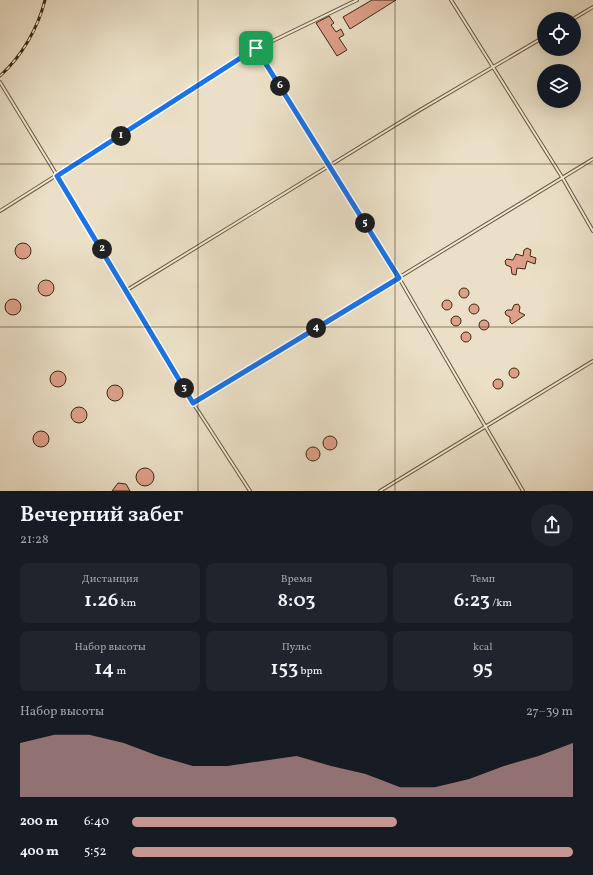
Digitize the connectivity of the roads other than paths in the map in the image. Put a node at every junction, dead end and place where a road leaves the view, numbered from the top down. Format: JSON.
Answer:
{"nodes":[{"id":1,"x":356,"y":0,"type":"edge"},
{"id":2,"x":451,"y":0,"type":"edge"},
{"id":3,"x":593,"y":7,"type":"edge"},
{"id":4,"x":581,"y":14,"type":"edge"},
{"id":5,"x":537,"y":41,"type":"edge"},
{"id":6,"x":256,"y":48,"type":"junction"},
{"id":7,"x":493,"y":67,"type":"junction"},
{"id":8,"x":0,"y":82,"type":"edge"},
{"id":9,"x":593,"y":159,"type":"edge"},
{"id":10,"x":330,"y":166,"type":"junction"},
{"id":11,"x":57,"y":176,"type":"junction"},
{"id":12,"x":562,"y":177,"type":"junction"},
{"id":13,"x":0,"y":212,"type":"edge"},
{"id":14,"x":593,"y":232,"type":"edge"},
{"id":15,"x":399,"y":278,"type":"junction"},
{"id":16,"x":127,"y":290,"type":"junction"},
{"id":17,"x":593,"y":361,"type":"edge"},
{"id":18,"x":193,"y":403,"type":"junction"},
{"id":19,"x":485,"y":427,"type":"junction"},
{"id":20,"x":250,"y":491,"type":"edge"},
{"id":21,"x":380,"y":491,"type":"edge"},
{"id":22,"x":523,"y":491,"type":"edge"}],
"edges":[{"from":1,"to":6,"type":"lane"},
{"from":2,"to":7,"type":"lane"},
{"from":3,"to":4,"type":"lane"},
{"from":5,"to":7,"type":"lane"},
{"from":6,"to":10,"type":"lane"},
{"from":6,"to":11,"type":"lane"},
{"from":7,"to":10,"type":"lane"},
{"from":7,"to":12,"type":"lane"},
{"from":8,"to":11,"type":"lane"},
{"from":9,"to":12,"type":"lane"},
{"from":10,"to":15,"type":"lane"},
{"from":10,"to":16,"type":"lane"},
{"from":11,"to":13,"type":"lane"},
{"from":11,"to":16,"type":"lane"},
{"from":12,"to":14,"type":"lane"},
{"from":12,"to":15,"type":"lane"},
{"from":15,"to":18,"type":"lane"},
{"from":15,"to":19,"type":"lane"},
{"from":16,"to":18,"type":"lane"},
{"from":17,"to":19,"type":"lane"},
{"from":18,"to":20,"type":"lane"},
{"from":19,"to":21,"type":"lane"},
{"from":19,"to":22,"type":"lane"}]}
